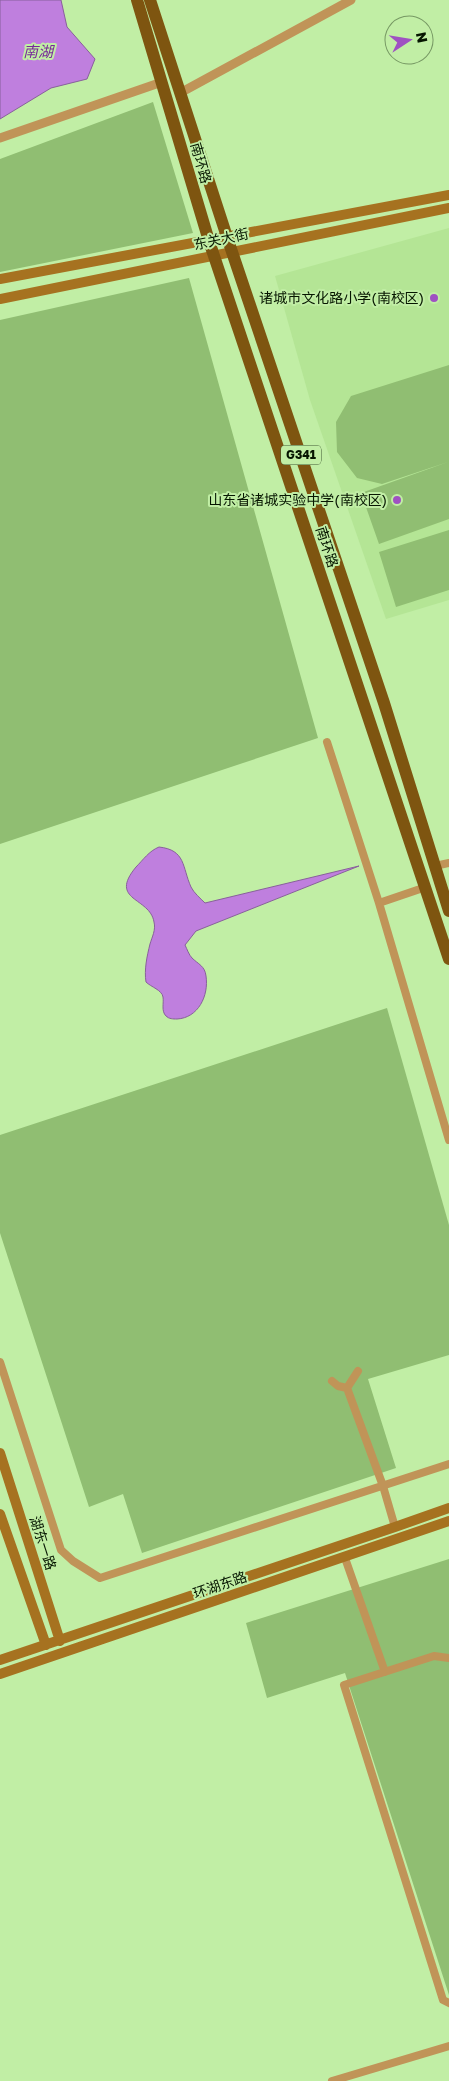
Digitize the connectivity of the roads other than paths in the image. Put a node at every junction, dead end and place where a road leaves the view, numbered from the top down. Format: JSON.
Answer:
{"nodes":[{"id":1,"x":137,"y":0,"type":"edge"},
{"id":2,"x":150,"y":0,"type":"edge"},
{"id":3,"x":351,"y":0,"type":"edge"},
{"id":4,"x":162,"y":82,"type":"junction"},
{"id":5,"x":180,"y":93,"type":"junction"},
{"id":6,"x":0,"y":138,"type":"edge"},
{"id":7,"x":449,"y":195,"type":"edge"},
{"id":8,"x":449,"y":208,"type":"edge"},
{"id":9,"x":227,"y":237,"type":"junction"},
{"id":10,"x":209,"y":241,"type":"junction"},
{"id":11,"x":232,"y":250,"type":"junction"},
{"id":12,"x":215,"y":255,"type":"junction"},
{"id":13,"x":0,"y":278,"type":"edge"},
{"id":14,"x":0,"y":299,"type":"edge"},
{"id":15,"x":327,"y":742,"type":"dead end"},
{"id":16,"x":449,"y":863,"type":"edge"},
{"id":17,"x":435,"y":866,"type":"junction"},
{"id":18,"x":426,"y":887,"type":"junction"},
{"id":19,"x":379,"y":904,"type":"junction"},
{"id":20,"x":449,"y":911,"type":"edge"},
{"id":21,"x":449,"y":959,"type":"edge"},
{"id":22,"x":449,"y":1140,"type":"edge"},
{"id":23,"x":0,"y":1362,"type":"edge"},
{"id":24,"x":358,"y":1371,"type":"dead end"},
{"id":25,"x":332,"y":1381,"type":"dead end"},
{"id":26,"x":348,"y":1388,"type":"junction"},
{"id":27,"x":0,"y":1453,"type":"edge"},
{"id":28,"x":449,"y":1464,"type":"edge"},
{"id":29,"x":383,"y":1486,"type":"junction"},
{"id":30,"x":449,"y":1508,"type":"edge"},
{"id":31,"x":0,"y":1514,"type":"edge"},
{"id":32,"x":449,"y":1522,"type":"edge"},
{"id":33,"x":395,"y":1527,"type":"junction"},
{"id":34,"x":345,"y":1558,"type":"junction"},
{"id":35,"x":60,"y":1641,"type":"junction"},
{"id":36,"x":46,"y":1645,"type":"junction"},
{"id":37,"x":449,"y":1658,"type":"edge"},
{"id":38,"x":0,"y":1660,"type":"edge"},
{"id":39,"x":385,"y":1672,"type":"junction"},
{"id":40,"x":0,"y":1674,"type":"edge"},
{"id":41,"x":449,"y":2003,"type":"edge"},
{"id":42,"x":449,"y":2046,"type":"edge"},
{"id":43,"x":332,"y":2081,"type":"edge"}],
"edges":[{"from":1,"to":4,"type":"highway","name":"南环路","number":"G341"},
{"from":2,"to":5,"type":"highway","name":"南环路","number":"G341"},
{"from":3,"to":5,"type":"street"},
{"from":4,"to":6,"type":"street"},
{"from":4,"to":10,"type":"highway","name":"南环路","number":"G341"},
{"from":5,"to":9,"type":"highway","name":"南环路","number":"G341"},
{"from":7,"to":9,"type":"main road","name":"东关大街"},
{"from":8,"to":11,"type":"main road","name":"东关大街"},
{"from":9,"to":10,"type":"main road","name":"东关大街"},
{"from":9,"to":11,"type":"highway","name":"南环路","number":"G341"},
{"from":10,"to":12,"type":"highway","name":"南环路","number":"G341"},
{"from":10,"to":13,"type":"main road","name":"东关大街"},
{"from":11,"to":12,"type":"main road","name":"东关大街"},
{"from":11,"to":17,"type":"highway","name":"南环路","number":"G341"},
{"from":12,"to":14,"type":"main road","name":"东关大街"},
{"from":12,"to":18,"type":"highway","name":"南环路","number":"G341"},
{"from":15,"to":19,"type":"street"},
{"from":16,"to":17,"type":"street"},
{"from":17,"to":20,"type":"highway","name":"南环路","number":"G341"},
{"from":18,"to":19,"type":"street"},
{"from":18,"to":21,"type":"highway","name":"南环路","number":"G341"},
{"from":19,"to":22,"type":"street"},
{"from":23,"to":29,"type":"street"},
{"from":24,"to":26,"type":"street"},
{"from":25,"to":26,"type":"street"},
{"from":26,"to":29,"type":"street"},
{"from":27,"to":35,"type":"main road","name":"湖东一路"},
{"from":28,"to":29,"type":"street"},
{"from":29,"to":33,"type":"street"},
{"from":30,"to":33,"type":"main road","name":"环湖东路"},
{"from":31,"to":36,"type":"main road"},
{"from":32,"to":34,"type":"main road","name":"环湖东路"},
{"from":33,"to":35,"type":"main road","name":"环湖东路"},
{"from":34,"to":39,"type":"street"},
{"from":34,"to":40,"type":"main road","name":"环湖东路"},
{"from":35,"to":36,"type":"main road","name":"环湖东路"},
{"from":36,"to":38,"type":"main road","name":"环湖东路"},
{"from":37,"to":39,"type":"street"},
{"from":39,"to":41,"type":"street"},
{"from":42,"to":43,"type":"street"}]}
